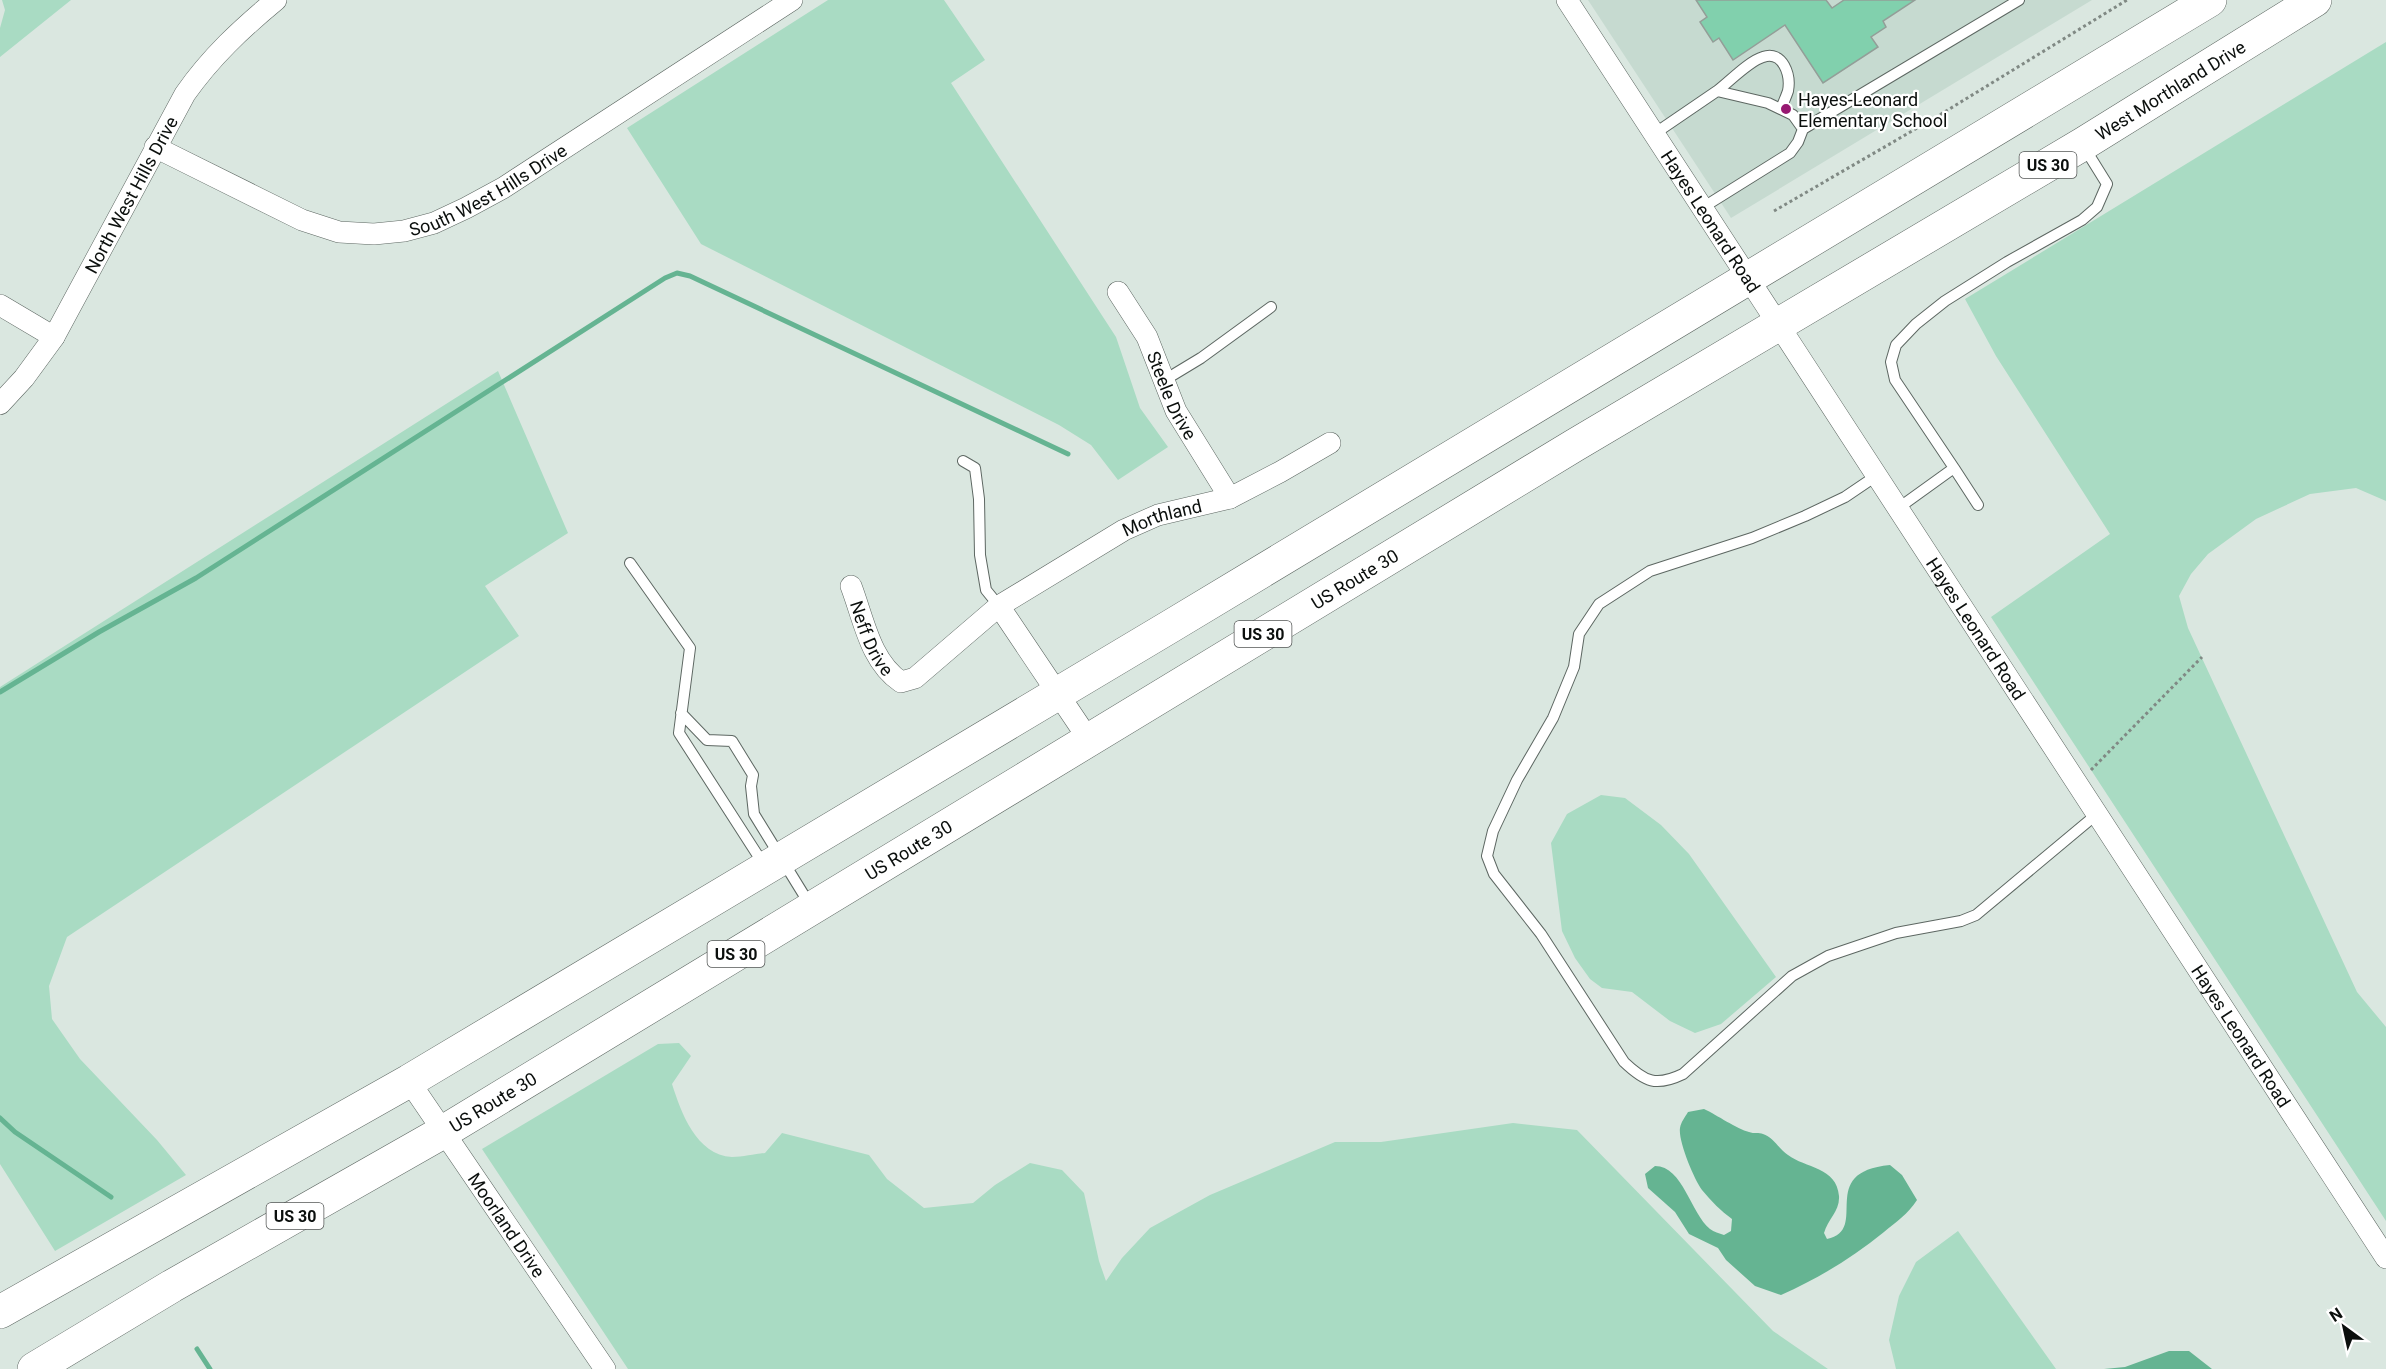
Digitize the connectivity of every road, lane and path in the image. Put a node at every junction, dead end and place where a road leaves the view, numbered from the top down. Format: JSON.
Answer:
{"nodes":[{"id":1,"x":276,"y":0,"type":"edge"},
{"id":2,"x":792,"y":0,"type":"edge"},
{"id":3,"x":1567,"y":0,"type":"edge"},
{"id":4,"x":2017,"y":0,"type":"edge"},
{"id":5,"x":2127,"y":0,"type":"edge"},
{"id":6,"x":2210,"y":0,"type":"edge"},
{"id":7,"x":2315,"y":0,"type":"edge"},
{"id":8,"x":1717,"y":91,"type":"junction"},
{"id":9,"x":1781,"y":109,"type":"junction"},
{"id":10,"x":1803,"y":129,"type":"junction"},
{"id":11,"x":1654,"y":134,"type":"junction"},
{"id":12,"x":2082,"y":144,"type":"junction"},
{"id":13,"x":155,"y":147,"type":"junction"},
{"id":14,"x":1702,"y":208,"type":"junction"},
{"id":15,"x":1774,"y":211,"type":"dead end"},
{"id":16,"x":1748,"y":279,"type":"junction"},
{"id":17,"x":1118,"y":292,"type":"dead end"},
{"id":18,"x":0,"y":305,"type":"edge"},
{"id":19,"x":1271,"y":307,"type":"dead end"},
{"id":20,"x":1777,"y":324,"type":"junction"},
{"id":21,"x":54,"y":338,"type":"junction"},
{"id":22,"x":1163,"y":381,"type":"junction"},
{"id":23,"x":0,"y":404,"type":"edge"},
{"id":24,"x":1330,"y":443,"type":"dead end"},
{"id":25,"x":963,"y":461,"type":"dead end"},
{"id":26,"x":1954,"y":468,"type":"junction"},
{"id":27,"x":1876,"y":476,"type":"junction"},
{"id":28,"x":1230,"y":498,"type":"junction"},
{"id":29,"x":1978,"y":505,"type":"dead end"},
{"id":30,"x":1898,"y":508,"type":"junction"},
{"id":31,"x":630,"y":563,"type":"dead end"},
{"id":32,"x":851,"y":586,"type":"dead end"},
{"id":33,"x":999,"y":606,"type":"junction"},
{"id":34,"x":2202,"y":657,"type":"dead end"},
{"id":35,"x":901,"y":682,"type":"joint"},
{"id":36,"x":1059,"y":693,"type":"junction"},
{"id":37,"x":681,"y":713,"type":"junction"},
{"id":38,"x":1089,"y":740,"type":"junction"},
{"id":39,"x":2077,"y":784,"type":"junction"},
{"id":40,"x":2097,"y":814,"type":"junction"},
{"id":41,"x":774,"y":863,"type":"junction"},
{"id":42,"x":811,"y":908,"type":"junction"},
{"id":43,"x":409,"y":1081,"type":"junction"},
{"id":44,"x":443,"y":1132,"type":"junction"},
{"id":45,"x":2386,"y":1258,"type":"edge"},
{"id":46,"x":0,"y":1312,"type":"edge"},
{"id":47,"x":43,"y":1367,"type":"edge"},
{"id":48,"x":605,"y":1369,"type":"edge"}],
"edges":[{"from":1,"to":13,"type":"street","name":"North West Hills Drive"},
{"from":2,"to":13,"type":"street","name":"South West Hills Drive"},
{"from":3,"to":11,"type":"street","name":"Hayes Leonard Road"},
{"from":4,"to":10,"type":"lane"},
{"from":5,"to":15,"type":"path"},
{"from":6,"to":16,"type":"highway"},
{"from":7,"to":12,"type":"highway","name":"West Morthland Drive","number":"US 30"},
{"from":8,"to":9,"type":"lane"},
{"from":8,"to":9,"type":"lane"},
{"from":8,"to":11,"type":"lane"},
{"from":9,"to":10,"type":"lane"},
{"from":10,"to":14,"type":"lane"},
{"from":11,"to":14,"type":"street","name":"Hayes Leonard Road"},
{"from":12,"to":20,"type":"highway","name":"West Morthland Drive","number":"US 30"},
{"from":12,"to":26,"type":"lane"},
{"from":13,"to":21,"type":"street","name":"North West Hills Drive"},
{"from":14,"to":16,"type":"street","name":"Hayes Leonard Road"},
{"from":16,"to":20,"type":"street","name":"Hayes Leonard Road"},
{"from":16,"to":36,"type":"highway"},
{"from":17,"to":22,"type":"street","name":"Steele Drive"},
{"from":18,"to":21,"type":"street"},
{"from":19,"to":22,"type":"lane"},
{"from":20,"to":27,"type":"street","name":"Hayes Leonard Road"},
{"from":20,"to":38,"type":"highway","name":"US Route 30","number":"US 30"},
{"from":21,"to":23,"type":"street","name":"North West Hills Drive"},
{"from":22,"to":28,"type":"street","name":"Steele Drive"},
{"from":24,"to":28,"type":"street","name":"Morthland"},
{"from":25,"to":33,"type":"lane"},
{"from":26,"to":29,"type":"lane"},
{"from":26,"to":30,"type":"lane"},
{"from":27,"to":30,"type":"street","name":"Hayes Leonard Road"},
{"from":27,"to":40,"type":"lane"},
{"from":28,"to":33,"type":"street","name":"Morthland"},
{"from":30,"to":39,"type":"street","name":"Hayes Leonard Road"},
{"from":31,"to":37,"type":"lane"},
{"from":32,"to":35,"type":"street","name":"Neff Drive"},
{"from":33,"to":35,"type":"street","name":"Morthland"},
{"from":33,"to":36,"type":"street"},
{"from":34,"to":39,"type":"path"},
{"from":36,"to":38,"type":"street"},
{"from":36,"to":41,"type":"highway"},
{"from":37,"to":41,"type":"lane"},
{"from":37,"to":41,"type":"lane"},
{"from":38,"to":42,"type":"highway","name":"US Route 30","number":"US 30"},
{"from":39,"to":40,"type":"street","name":"Hayes Leonard Road"},
{"from":40,"to":45,"type":"street","name":"Hayes Leonard Road"},
{"from":41,"to":42,"type":"lane"},
{"from":41,"to":43,"type":"highway"},
{"from":42,"to":44,"type":"highway","name":"US Route 30","number":"US 30"},
{"from":43,"to":44,"type":"street","name":"Moorland Drive"},
{"from":43,"to":46,"type":"highway"},
{"from":44,"to":47,"type":"highway","name":"US Route 30","number":"US 30"},
{"from":44,"to":48,"type":"street","name":"Moorland Drive"}]}
